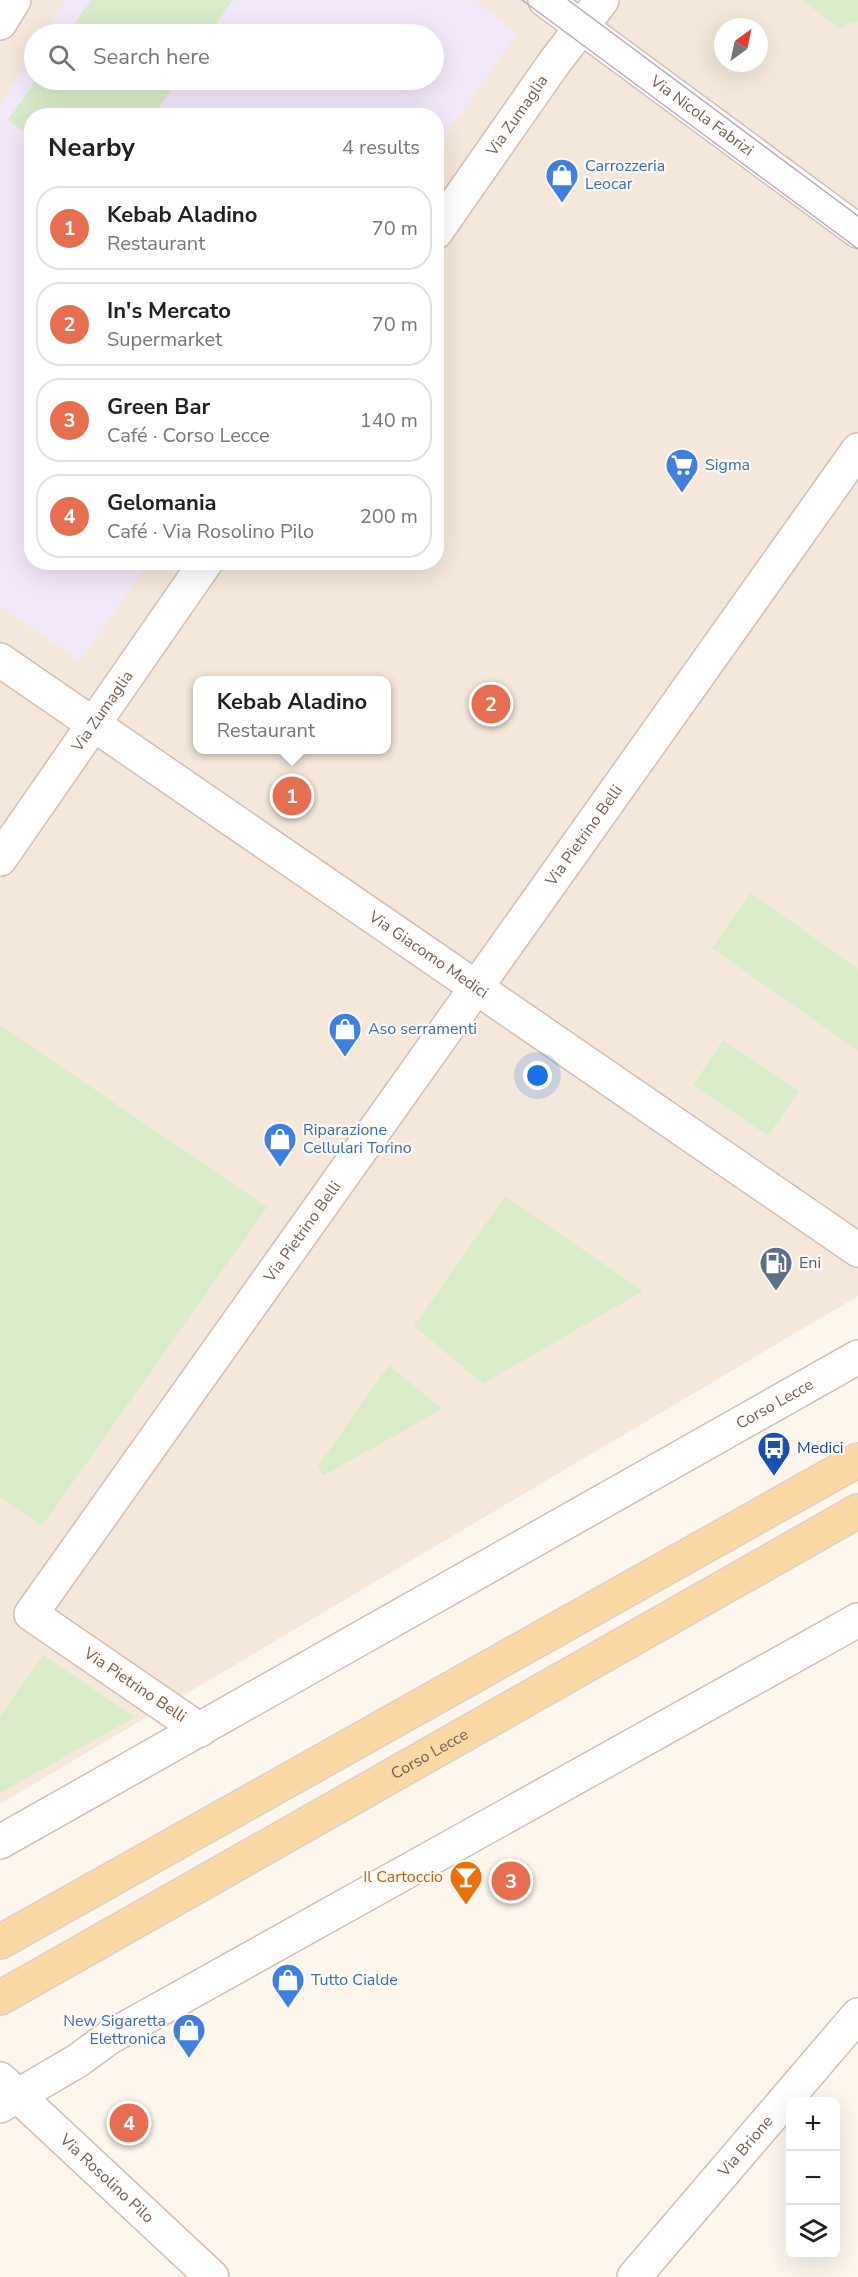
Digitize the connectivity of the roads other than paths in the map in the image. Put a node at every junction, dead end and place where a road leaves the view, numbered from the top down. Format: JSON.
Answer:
{"nodes":[{"id":1,"x":14,"y":0,"type":"edge"},
{"id":2,"x":545,"y":0,"type":"edge"},
{"id":3,"x":602,"y":0,"type":"edge"},
{"id":4,"x":0,"y":23,"type":"edge"},
{"id":5,"x":581,"y":26,"type":"junction"},
{"id":6,"x":444,"y":221,"type":"edge"},
{"id":7,"x":858,"y":231,"type":"edge"},
{"id":8,"x":858,"y":450,"type":"edge"},
{"id":9,"x":201,"y":570,"type":"edge"},
{"id":10,"x":0,"y":660,"type":"edge"},
{"id":11,"x":94,"y":725,"type":"junction"},
{"id":12,"x":0,"y":859,"type":"edge"},
{"id":13,"x":475,"y":988,"type":"junction"},
{"id":14,"x":858,"y":1250,"type":"edge"},
{"id":15,"x":858,"y":1357,"type":"edge"},
{"id":16,"x":858,"y":1460,"type":"edge"},
{"id":17,"x":858,"y":1510,"type":"edge"},
{"id":18,"x":858,"y":1620,"type":"edge"},
{"id":19,"x":200,"y":1730,"type":"junction"},
{"id":20,"x":0,"y":1842,"type":"edge"},
{"id":21,"x":0,"y":1942,"type":"edge"},
{"id":22,"x":0,"y":1998,"type":"edge"},
{"id":23,"x":858,"y":2015,"type":"edge"},
{"id":24,"x":6,"y":2093,"type":"edge"},
{"id":25,"x":212,"y":2277,"type":"edge"},
{"id":26,"x":634,"y":2277,"type":"edge"}],
"edges":[{"from":1,"to":4,"type":"street"},
{"from":2,"to":5,"type":"street","name":"Via Nicola Fabrizi"},
{"from":3,"to":5,"type":"street","name":"Via Zumaglia"},
{"from":5,"to":6,"type":"street","name":"Via Zumaglia"},
{"from":5,"to":7,"type":"street","name":"Via Nicola Fabrizi"},
{"from":8,"to":13,"type":"street","name":"Via Pietrino Belli"},
{"from":9,"to":11,"type":"street","name":"Via Zumaglia"},
{"from":10,"to":11,"type":"street","name":"Via Giacomo Medici"},
{"from":11,"to":12,"type":"street","name":"Via Zumaglia"},
{"from":11,"to":13,"type":"street","name":"Via Giacomo Medici"},
{"from":13,"to":14,"type":"street","name":"Via Giacomo Medici"},
{"from":13,"to":19,"type":"street","name":"Via Pietrino Belli"},
{"from":15,"to":19,"type":"street","name":"Corso Lecce"},
{"from":16,"to":21,"type":"main road"},
{"from":17,"to":22,"type":"main road","name":"Corso Lecce"},
{"from":18,"to":24,"type":"street"},
{"from":19,"to":20,"type":"street","name":"Corso Lecce"},
{"from":23,"to":26,"type":"street","name":"Via Brione"},
{"from":24,"to":25,"type":"street","name":"Via Rosolino Pilo"}]}
